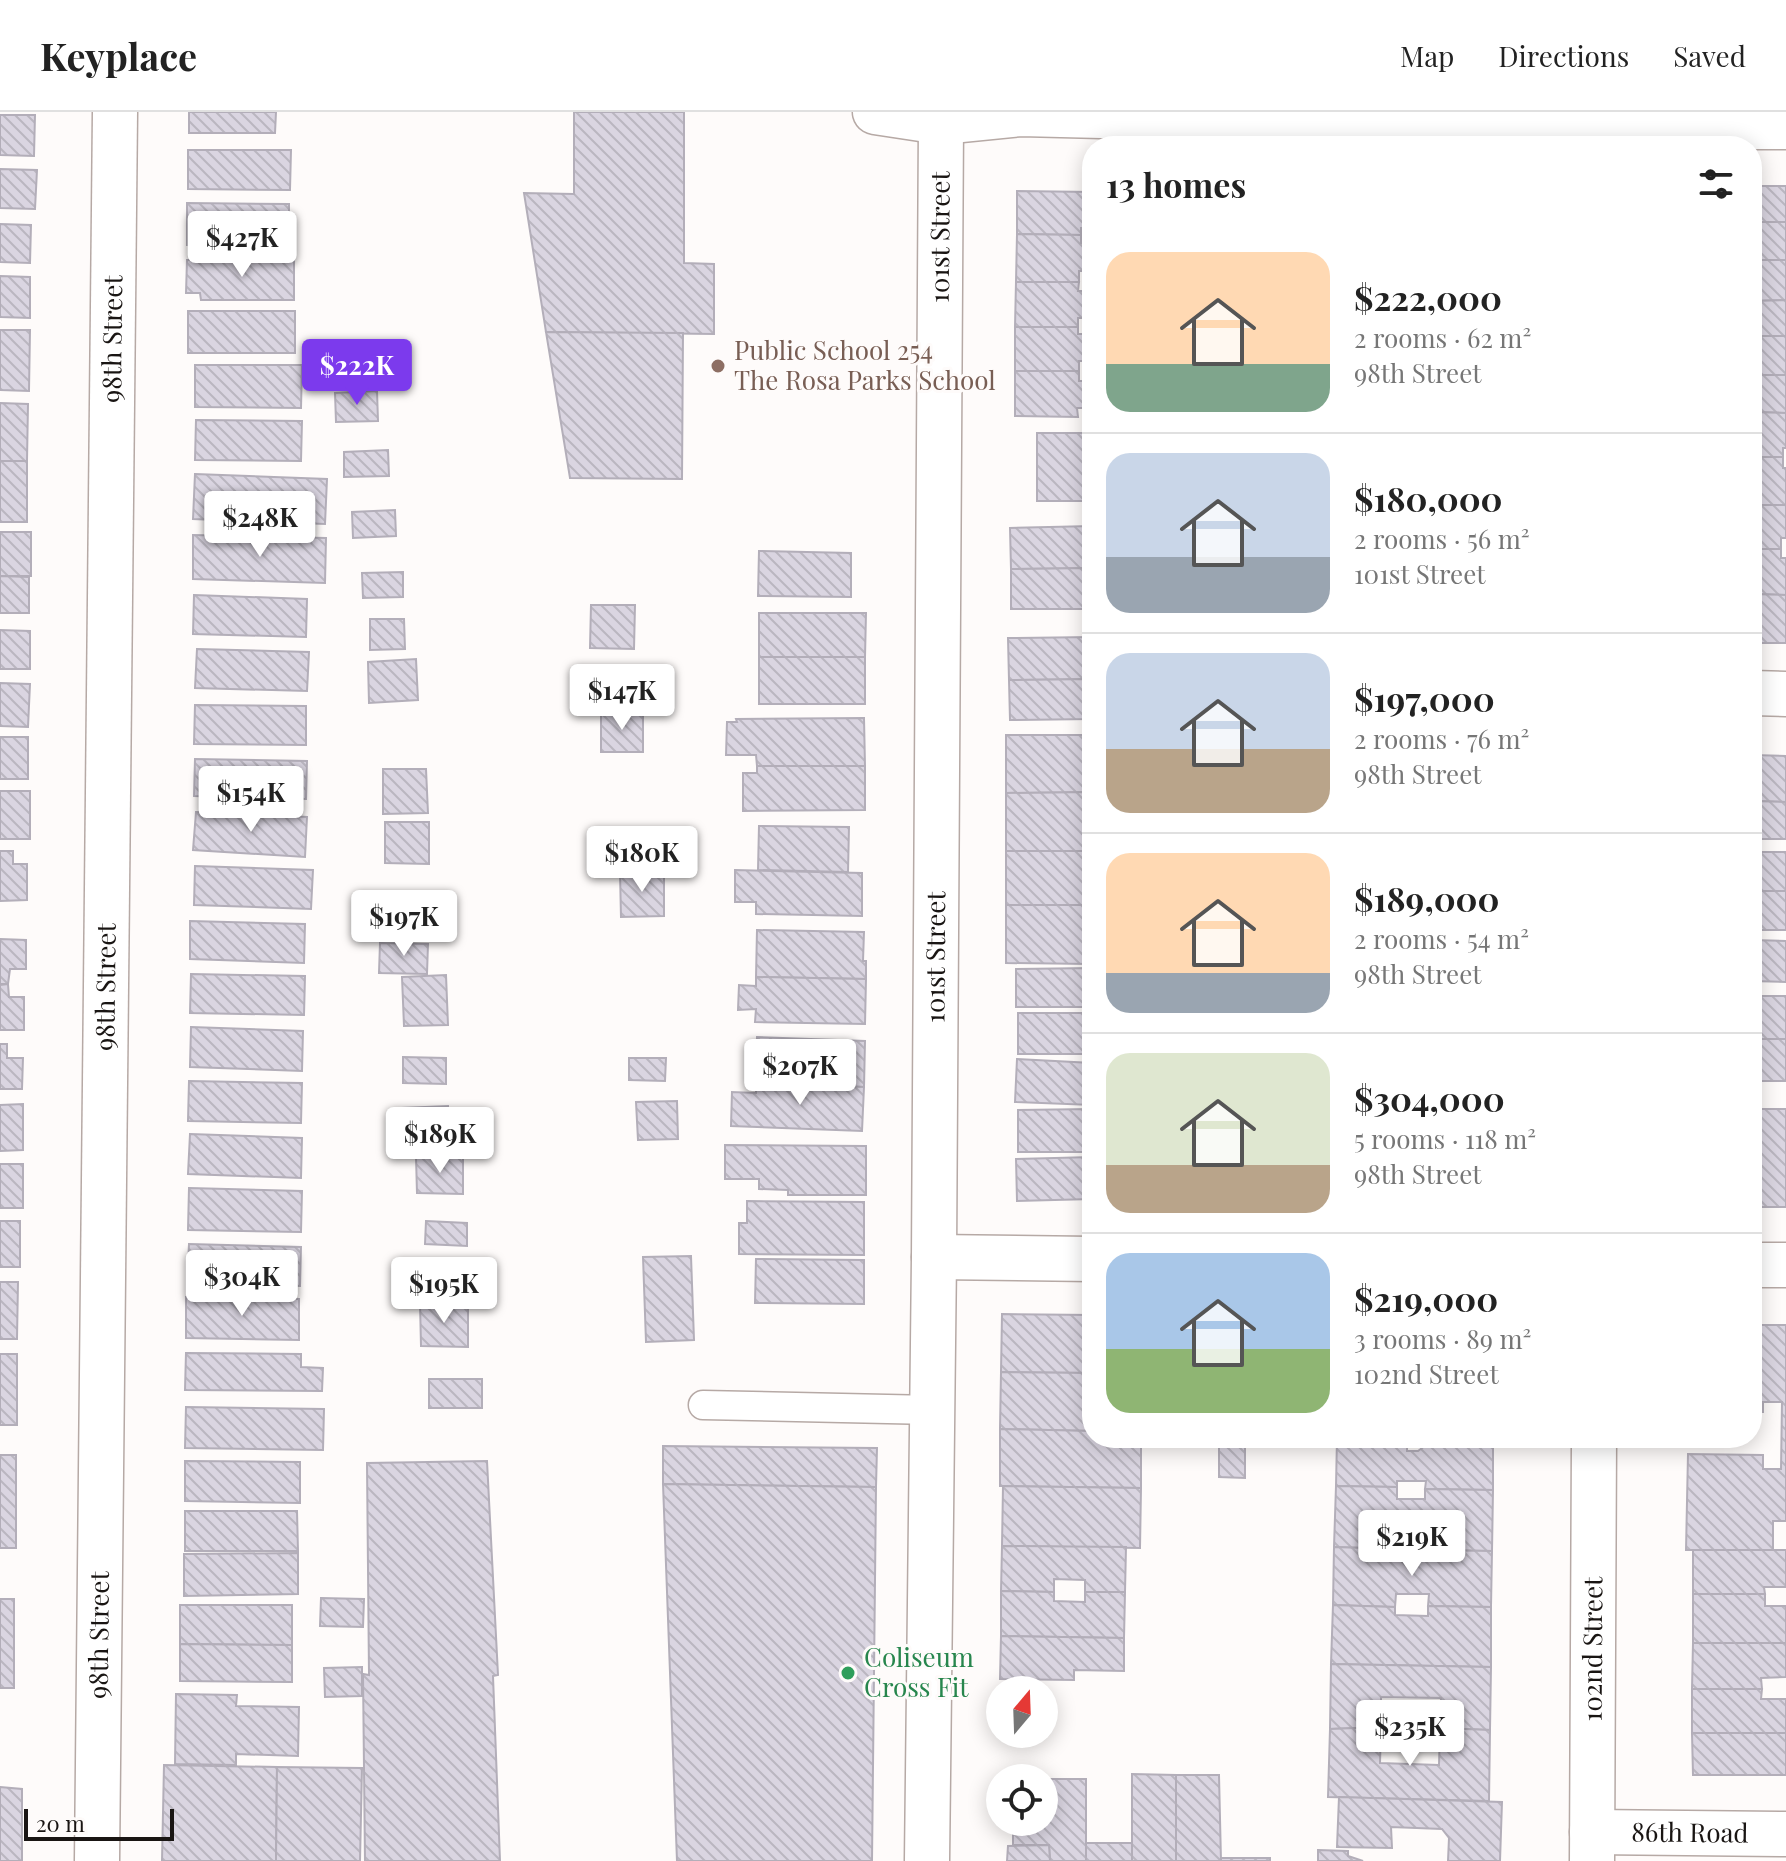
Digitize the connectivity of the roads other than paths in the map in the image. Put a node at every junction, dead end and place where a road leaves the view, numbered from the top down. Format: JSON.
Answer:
{"nodes":[{"id":1,"x":115,"y":112,"type":"edge"},
{"id":2,"x":875,"y":112,"type":"edge"},
{"id":3,"x":999,"y":114,"type":"edge"},
{"id":4,"x":941,"y":122,"type":"junction"},
{"id":5,"x":1786,"y":127,"type":"edge"},
{"id":6,"x":1607,"y":128,"type":"edge"},
{"id":7,"x":1762,"y":693,"type":"edge"},
{"id":8,"x":1786,"y":694,"type":"edge"},
{"id":9,"x":934,"y":1257,"type":"junction"},
{"id":10,"x":1082,"y":1259,"type":"edge"},
{"id":11,"x":1762,"y":1265,"type":"edge"},
{"id":12,"x":1786,"y":1265,"type":"edge"},
{"id":13,"x":703,"y":1405,"type":"dead end"},
{"id":14,"x":933,"y":1410,"type":"junction"},
{"id":15,"x":1594,"y":1448,"type":"edge"},
{"id":16,"x":1786,"y":1834,"type":"edge"},
{"id":17,"x":1592,"y":1847,"type":"edge"},
{"id":18,"x":97,"y":1861,"type":"edge"},
{"id":19,"x":927,"y":1861,"type":"edge"}],
"edges":[{"from":1,"to":18,"type":"street","name":"98th Street"},
{"from":2,"to":4,"type":"street"},
{"from":3,"to":4,"type":"street"},
{"from":3,"to":6,"type":"street"},
{"from":4,"to":9,"type":"street","name":"101st Street"},
{"from":5,"to":6,"type":"street"},
{"from":7,"to":8,"type":"street"},
{"from":9,"to":10,"type":"street"},
{"from":9,"to":14,"type":"street","name":"101st Street"},
{"from":11,"to":12,"type":"street"},
{"from":13,"to":14,"type":"lane"},
{"from":14,"to":19,"type":"street","name":"101st Street"},
{"from":15,"to":17,"type":"street","name":"102nd Street"},
{"from":16,"to":17,"type":"street","name":"86th Road"}]}
